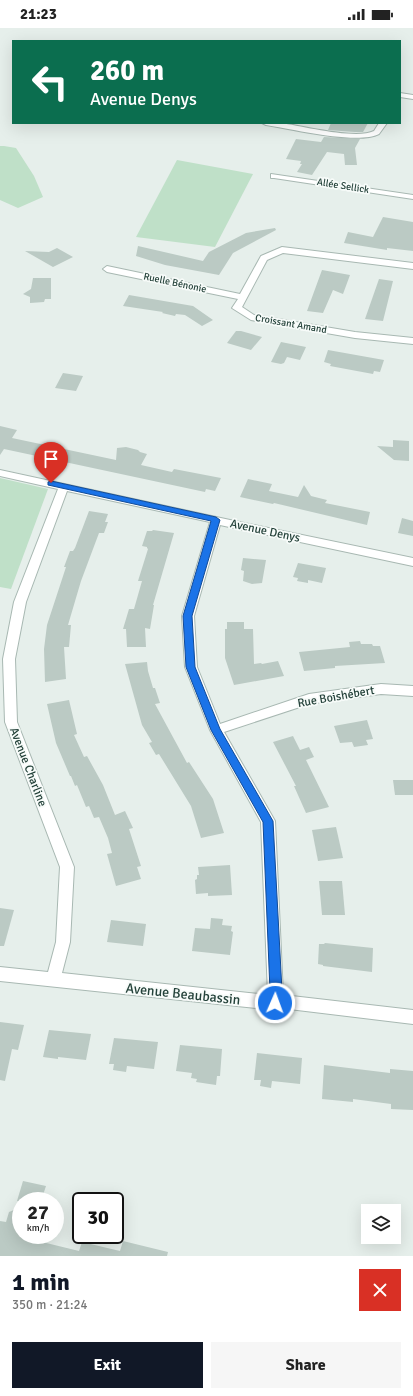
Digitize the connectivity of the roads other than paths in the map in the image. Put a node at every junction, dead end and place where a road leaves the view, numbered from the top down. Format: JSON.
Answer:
{"nodes":[{"id":1,"x":401,"y":95,"type":"edge"},
{"id":2,"x":413,"y":97,"type":"edge"},
{"id":3,"x":273,"y":124,"type":"edge"},
{"id":4,"x":383,"y":124,"type":"edge"},
{"id":5,"x":274,"y":176,"type":"dead end"},
{"id":6,"x":413,"y":197,"type":"edge"},
{"id":7,"x":413,"y":266,"type":"edge"},
{"id":8,"x":107,"y":269,"type":"dead end"},
{"id":9,"x":243,"y":297,"type":"junction"},
{"id":10,"x":413,"y":341,"type":"edge"},
{"id":11,"x":0,"y":473,"type":"edge"},
{"id":12,"x":64,"y":486,"type":"junction"},
{"id":13,"x":216,"y":520,"type":"junction"},
{"id":14,"x":413,"y":562,"type":"edge"},
{"id":15,"x":413,"y":691,"type":"edge"},
{"id":16,"x":216,"y":730,"type":"junction"},
{"id":17,"x":0,"y":974,"type":"edge"},
{"id":18,"x":53,"y":980,"type":"junction"},
{"id":19,"x":275,"y":1003,"type":"junction"},
{"id":20,"x":413,"y":1017,"type":"edge"}],
"edges":[{"from":1,"to":2,"type":"street"},
{"from":3,"to":4,"type":"street"},
{"from":5,"to":6,"type":"street","name":"Allée Sellick"},
{"from":7,"to":9,"type":"street","name":"Croissant Amand"},
{"from":8,"to":9,"type":"street","name":"Ruelle Bénonie"},
{"from":9,"to":10,"type":"street","name":"Croissant Amand"},
{"from":11,"to":12,"type":"street","name":"Avenue Denys"},
{"from":12,"to":13,"type":"street","name":"Avenue Denys"},
{"from":12,"to":18,"type":"street","name":"Avenue Charline"},
{"from":13,"to":14,"type":"street","name":"Avenue Denys"},
{"from":13,"to":16,"type":"street"},
{"from":15,"to":16,"type":"street","name":"Rue Boishébert"},
{"from":16,"to":19,"type":"street"},
{"from":17,"to":18,"type":"street","name":"Avenue Beaubassin"},
{"from":18,"to":19,"type":"street","name":"Avenue Beaubassin"},
{"from":19,"to":20,"type":"street","name":"Avenue Beaubassin"}]}
